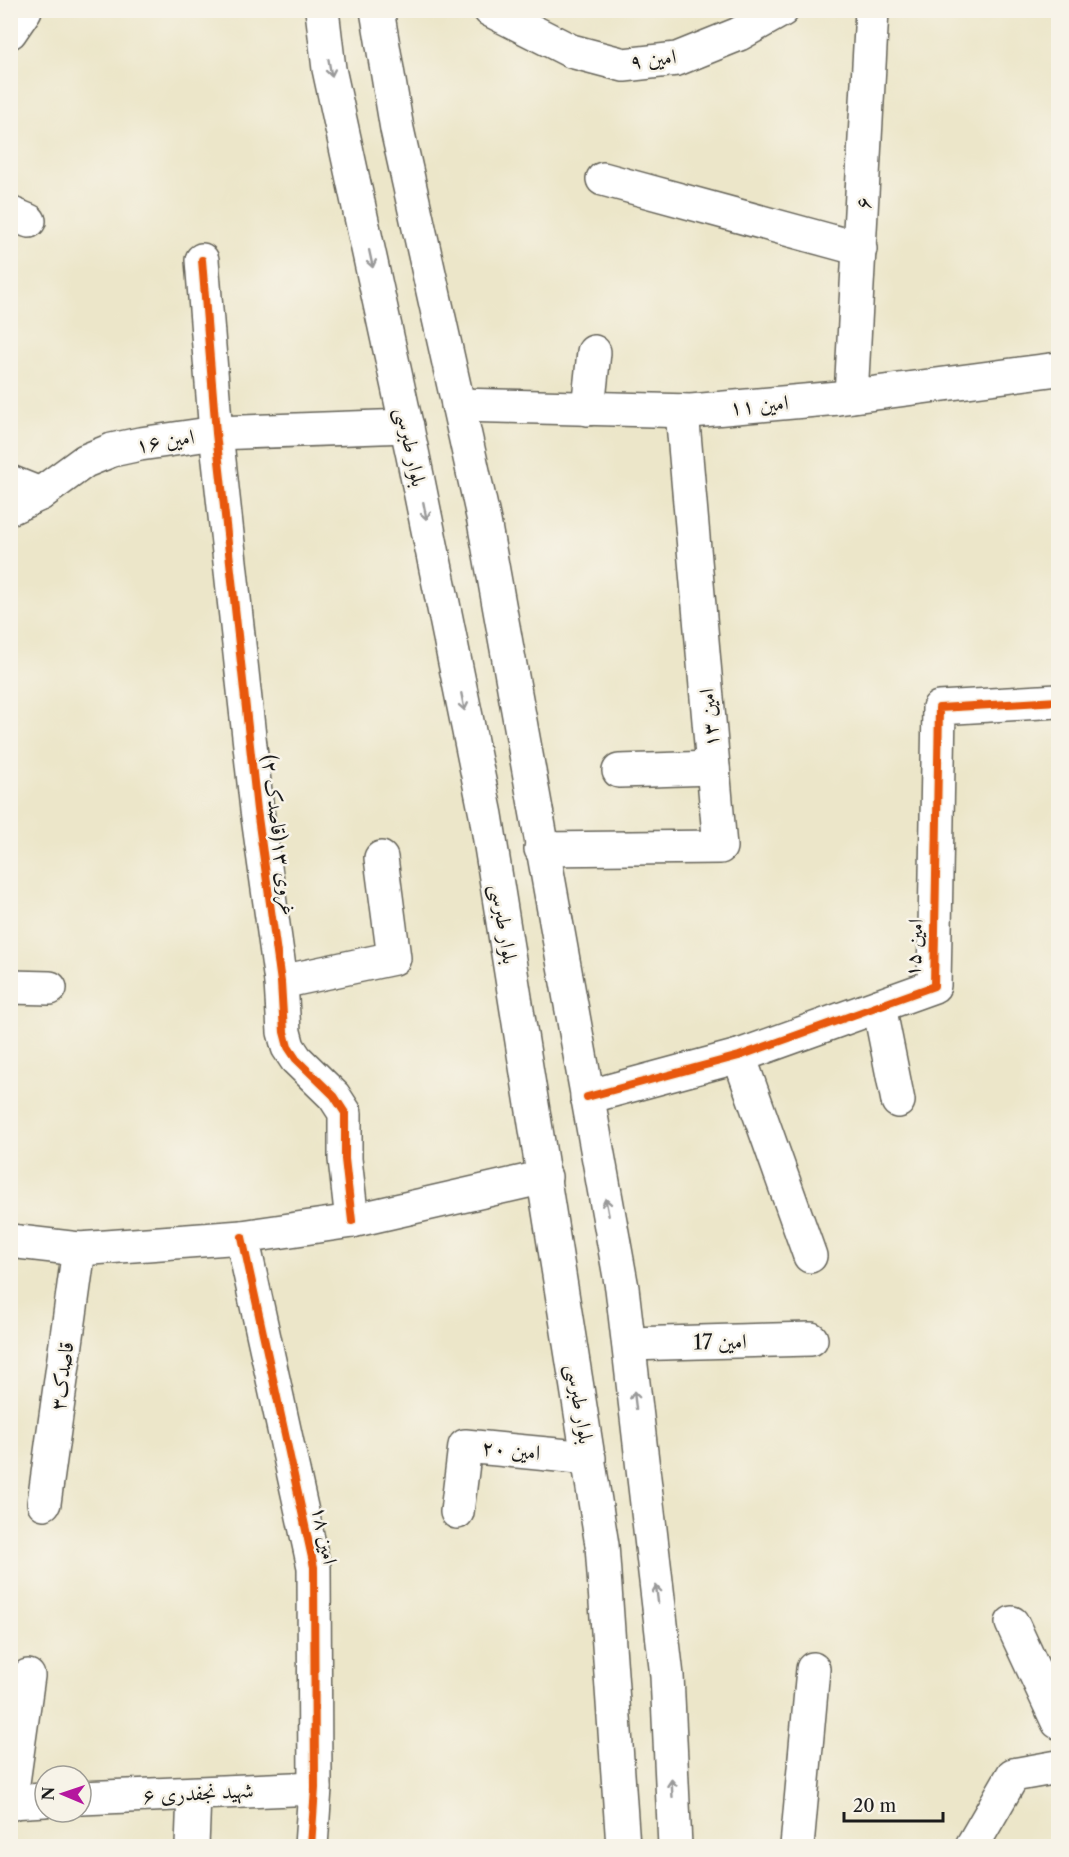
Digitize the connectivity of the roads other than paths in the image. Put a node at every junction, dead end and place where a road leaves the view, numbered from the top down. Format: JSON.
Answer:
{"nodes":[{"id":1,"x":25,"y":10,"type":"edge"},
{"id":2,"x":322,"y":10,"type":"edge"},
{"id":3,"x":377,"y":10,"type":"edge"},
{"id":4,"x":490,"y":10,"type":"edge"},
{"id":5,"x":782,"y":10,"type":"edge"},
{"id":6,"x":872,"y":10,"type":"edge"},
{"id":7,"x":10,"y":32,"type":"edge"},
{"id":8,"x":603,"y":180,"type":"dead end"},
{"id":9,"x":861,"y":249,"type":"junction"},
{"id":10,"x":202,"y":260,"type":"dead end"},
{"id":11,"x":594,"y":352,"type":"dead end"},
{"id":12,"x":1058,"y":376,"type":"edge"},
{"id":13,"x":852,"y":396,"type":"junction"},
{"id":14,"x":458,"y":405,"type":"junction"},
{"id":15,"x":588,"y":409,"type":"junction"},
{"id":16,"x":682,"y":411,"type":"junction"},
{"id":17,"x":407,"y":426,"type":"junction"},
{"id":18,"x":216,"y":433,"type":"junction"},
{"id":19,"x":25,"y":488,"type":"edge"},
{"id":20,"x":10,"y":508,"type":"edge"},
{"id":21,"x":1059,"y":701,"type":"edge"},
{"id":22,"x":713,"y":768,"type":"junction"},
{"id":23,"x":619,"y":771,"type":"dead end"},
{"id":24,"x":541,"y":849,"type":"junction"},
{"id":25,"x":381,"y":858,"type":"dead end"},
{"id":26,"x":281,"y":982,"type":"junction"},
{"id":27,"x":10,"y":987,"type":"edge"},
{"id":28,"x":50,"y":988,"type":"dead end"},
{"id":29,"x":879,"y":1006,"type":"junction"},
{"id":30,"x":739,"y":1056,"type":"junction"},
{"id":31,"x":587,"y":1097,"type":"junction"},
{"id":32,"x":898,"y":1101,"type":"dead end"},
{"id":33,"x":545,"y":1177,"type":"junction"},
{"id":34,"x":352,"y":1221,"type":"junction"},
{"id":35,"x":242,"y":1237,"type":"junction"},
{"id":36,"x":10,"y":1241,"type":"edge"},
{"id":37,"x":79,"y":1249,"type":"junction"},
{"id":38,"x":810,"y":1256,"type":"dead end"},
{"id":39,"x":811,"y":1339,"type":"dead end"},
{"id":40,"x":629,"y":1344,"type":"junction"},
{"id":41,"x":589,"y":1458,"type":"junction"},
{"id":42,"x":44,"y":1503,"type":"dead end"},
{"id":43,"x":457,"y":1512,"type":"dead end"},
{"id":44,"x":651,"y":1539,"type":"junction"},
{"id":45,"x":602,"y":1545,"type":"junction"},
{"id":46,"x":1012,"y":1623,"type":"dead end"},
{"id":47,"x":813,"y":1669,"type":"dead end"},
{"id":48,"x":28,"y":1676,"type":"dead end"},
{"id":49,"x":1059,"y":1722,"type":"edge"},
{"id":50,"x":1059,"y":1767,"type":"edge"},
{"id":51,"x":315,"y":1788,"type":"junction"},
{"id":52,"x":194,"y":1794,"type":"junction"},
{"id":53,"x":93,"y":1798,"type":"edge"},
{"id":54,"x":33,"y":1801,"type":"edge"},
{"id":55,"x":11,"y":1802,"type":"edge"},
{"id":56,"x":192,"y":1846,"type":"edge"},
{"id":57,"x":310,"y":1846,"type":"edge"},
{"id":58,"x":623,"y":1846,"type":"edge"},
{"id":59,"x":675,"y":1846,"type":"edge"},
{"id":60,"x":797,"y":1846,"type":"edge"},
{"id":61,"x":972,"y":1846,"type":"edge"}],
"edges":[{"from":1,"to":7,"type":"street"},
{"from":2,"to":17,"type":"street","name":"بلوار طبرسی","one_way":true},
{"from":3,"to":14,"type":"street"},
{"from":4,"to":5,"type":"street","name":"امین ۹"},
{"from":6,"to":9,"type":"street","name":"۶"},
{"from":8,"to":9,"type":"street"},
{"from":9,"to":13,"type":"street","name":"۶"},
{"from":10,"to":18,"type":"street","name":"غروی ۱۳(قاصدک ۲)"},
{"from":11,"to":15,"type":"street"},
{"from":12,"to":13,"type":"street","name":"امین ۱۱"},
{"from":13,"to":16,"type":"street","name":"امین ۱۱"},
{"from":14,"to":15,"type":"street","name":"امین ۱۱"},
{"from":14,"to":24,"type":"street"},
{"from":15,"to":16,"type":"street","name":"امین ۱۱"},
{"from":16,"to":22,"type":"street","name":"امین ۱۳"},
{"from":17,"to":18,"type":"street","name":"امین ۱۶"},
{"from":17,"to":33,"type":"street","name":"بلوار طبرسی","one_way":true},
{"from":18,"to":19,"type":"street","name":"امین ۱۶"},
{"from":18,"to":26,"type":"street","name":"غروی ۱۳(قاصدک ۲)"},
{"from":19,"to":20,"type":"street","name":"امین ۱۶"},
{"from":21,"to":29,"type":"street","name":"امین ۱۵"},
{"from":22,"to":23,"type":"street"},
{"from":22,"to":24,"type":"street","name":"امین ۱۳"},
{"from":24,"to":31,"type":"street"},
{"from":25,"to":26,"type":"street"},
{"from":26,"to":34,"type":"street","name":"غروی ۱۳(قاصدک ۲)"},
{"from":27,"to":28,"type":"street"},
{"from":29,"to":30,"type":"street","name":"امین ۱۵"},
{"from":29,"to":32,"type":"street"},
{"from":30,"to":31,"type":"street","name":"امین ۱۵"},
{"from":30,"to":38,"type":"street"},
{"from":40,"to":31,"type":"street","one_way":true},
{"from":33,"to":34,"type":"street"},
{"from":33,"to":41,"type":"street","name":"بلوار طبرسی"},
{"from":34,"to":35,"type":"street"},
{"from":35,"to":37,"type":"street"},
{"from":35,"to":51,"type":"street","name":"امین ۱۸"},
{"from":36,"to":37,"type":"street"},
{"from":37,"to":42,"type":"street","name":"قاصدک۳"},
{"from":39,"to":40,"type":"street","name":"امین 17"},
{"from":44,"to":40,"type":"street","one_way":true},
{"from":41,"to":43,"type":"street","name":"امین ۲۰"},
{"from":41,"to":45,"type":"street","name":"بلوار طبرسی"},
{"from":44,"to":45,"type":"street"},
{"from":59,"to":44,"type":"street","one_way":true},
{"from":45,"to":58,"type":"street","name":"بلوار طبرسی"},
{"from":46,"to":49,"type":"street"},
{"from":47,"to":60,"type":"street"},
{"from":48,"to":55,"type":"street"},
{"from":50,"to":61,"type":"street"},
{"from":51,"to":52,"type":"street","name":"شهید نجفدری ۶"},
{"from":51,"to":57,"type":"street","name":"امین ۱۸"},
{"from":52,"to":53,"type":"street","name":"شهید نجفدری ۶"},
{"from":52,"to":56,"type":"street"},
{"from":54,"to":55,"type":"street"}]}
